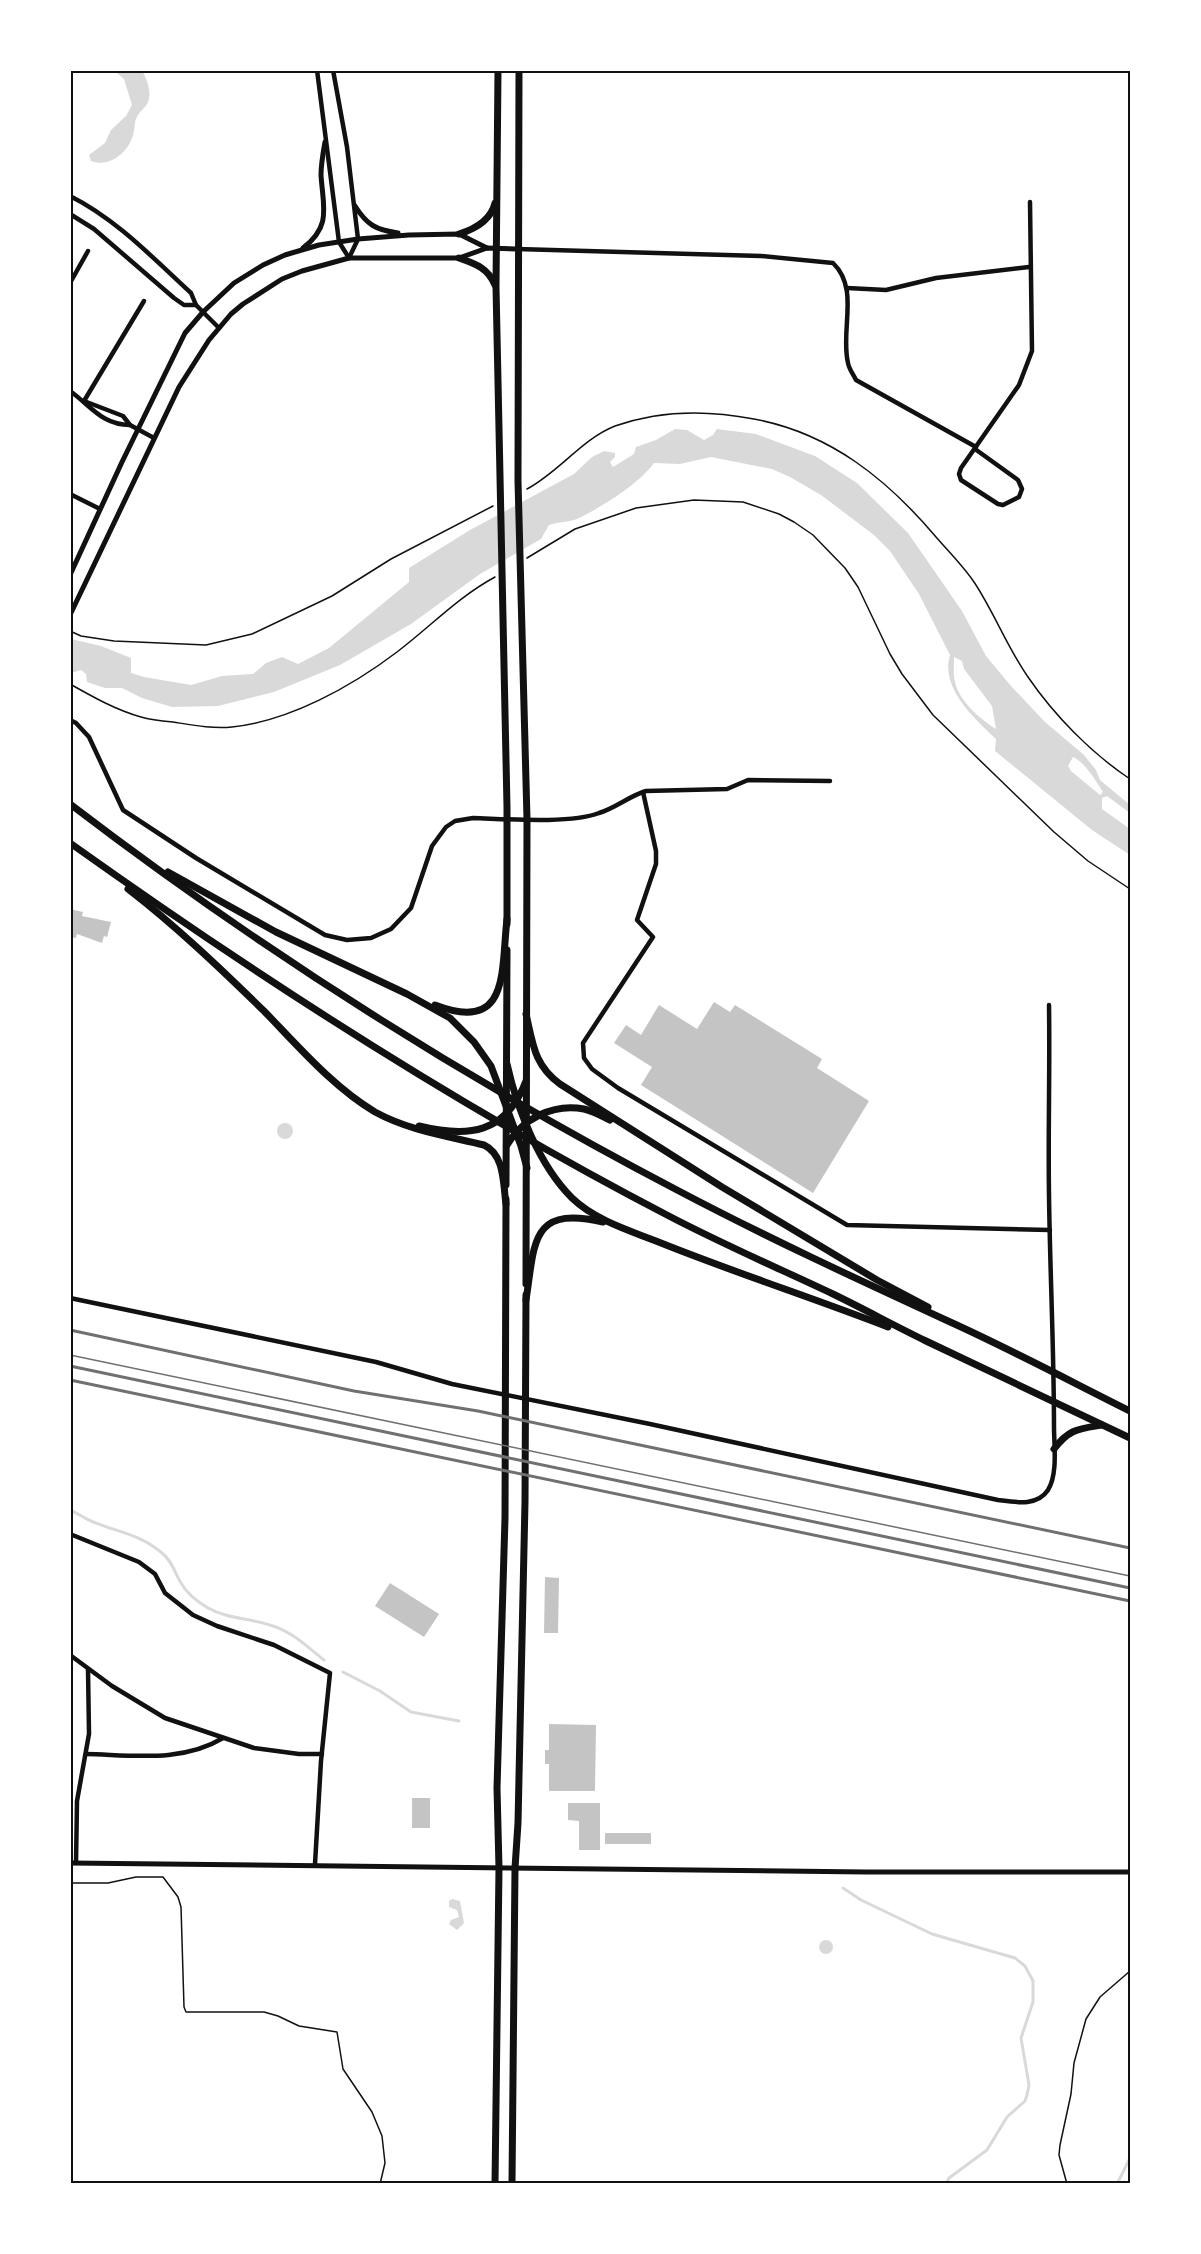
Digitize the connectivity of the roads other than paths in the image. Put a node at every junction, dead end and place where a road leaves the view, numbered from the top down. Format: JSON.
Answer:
{"nodes":[{"id":1,"x":316,"y":70,"type":"edge"},
{"id":2,"x":333,"y":70,"type":"edge"},
{"id":3,"x":498,"y":70,"type":"edge"},
{"id":4,"x":519,"y":70,"type":"edge"},
{"id":5,"x":325,"y":142,"type":"junction"},
{"id":6,"x":496,"y":195,"type":"junction"},
{"id":7,"x":70,"y":196,"type":"edge"},
{"id":8,"x":1030,"y":202,"type":"dead end"},
{"id":9,"x":355,"y":206,"type":"junction"},
{"id":10,"x":70,"y":214,"type":"edge"},
{"id":11,"x":459,"y":234,"type":"junction"},
{"id":12,"x":408,"y":235,"type":"junction"},
{"id":13,"x":358,"y":239,"type":"junction"},
{"id":14,"x":339,"y":242,"type":"junction"},
{"id":15,"x":487,"y":248,"type":"junction"},
{"id":16,"x":496,"y":248,"type":"junction"},
{"id":17,"x":518,"y":249,"type":"junction"},
{"id":18,"x":88,"y":251,"type":"dead end"},
{"id":19,"x":299,"y":251,"type":"junction"},
{"id":20,"x":349,"y":258,"type":"junction"},
{"id":21,"x":459,"y":258,"type":"junction"},
{"id":22,"x":1029,"y":267,"type":"junction"},
{"id":23,"x":70,"y":283,"type":"edge"},
{"id":24,"x":496,"y":287,"type":"junction"},
{"id":25,"x":847,"y":288,"type":"junction"},
{"id":26,"x":144,"y":302,"type":"dead end"},
{"id":27,"x":196,"y":305,"type":"junction"},
{"id":28,"x":203,"y":312,"type":"junction"},
{"id":29,"x":219,"y":328,"type":"junction"},
{"id":30,"x":70,"y":391,"type":"edge"},
{"id":31,"x":84,"y":401,"type":"junction"},
{"id":32,"x":130,"y":425,"type":"junction"},
{"id":33,"x":138,"y":429,"type":"junction"},
{"id":34,"x":154,"y":438,"type":"junction"},
{"id":35,"x":976,"y":448,"type":"junction"},
{"id":36,"x":70,"y":494,"type":"edge"},
{"id":37,"x":100,"y":509,"type":"junction"},
{"id":38,"x":70,"y":575,"type":"edge"},
{"id":39,"x":72,"y":613,"type":"edge"},
{"id":40,"x":70,"y":720,"type":"edge"},
{"id":41,"x":830,"y":781,"type":"dead end"},
{"id":42,"x":643,"y":792,"type":"junction"},
{"id":43,"x":70,"y":804,"type":"edge"},
{"id":44,"x":507,"y":819,"type":"junction"},
{"id":45,"x":527,"y":819,"type":"junction"},
{"id":46,"x":70,"y":843,"type":"edge"},
{"id":47,"x":127,"y":848,"type":"junction"},
{"id":48,"x":507,"y":919,"type":"junction"},
{"id":49,"x":407,"y":994,"type":"junction"},
{"id":50,"x":1049,"y":1005,"type":"dead end"},
{"id":51,"x":526,"y":1014,"type":"junction"},
{"id":52,"x":507,"y":1064,"type":"junction"},
{"id":53,"x":526,"y":1080,"type":"junction"},
{"id":54,"x":349,"y":1093,"type":"junction"},
{"id":55,"x":516,"y":1101,"type":"junction"},
{"id":56,"x":507,"y":1111,"type":"junction"},
{"id":57,"x":526,"y":1124,"type":"junction"},
{"id":58,"x":632,"y":1130,"type":"junction"},
{"id":59,"x":516,"y":1132,"type":"junction"},
{"id":60,"x":507,"y":1145,"type":"junction"},
{"id":61,"x":526,"y":1168,"type":"junction"},
{"id":62,"x":506,"y":1204,"type":"junction"},
{"id":63,"x":617,"y":1226,"type":"junction"},
{"id":64,"x":1050,"y":1230,"type":"junction"},
{"id":65,"x":70,"y":1298,"type":"edge"},
{"id":66,"x":526,"y":1300,"type":"junction"},
{"id":67,"x":950,"y":1322,"type":"junction"},
{"id":68,"x":927,"y":1342,"type":"junction"},
{"id":69,"x":1054,"y":1374,"type":"junction"},
{"id":70,"x":1054,"y":1402,"type":"junction"},
{"id":71,"x":1131,"y":1411,"type":"edge"},
{"id":72,"x":1102,"y":1425,"type":"junction"},
{"id":73,"x":1131,"y":1438,"type":"edge"},
{"id":74,"x":1054,"y":1449,"type":"junction"},
{"id":75,"x":70,"y":1534,"type":"edge"},
{"id":76,"x":70,"y":1654,"type":"edge"},
{"id":77,"x":88,"y":1669,"type":"junction"},
{"id":78,"x":223,"y":1738,"type":"junction"},
{"id":79,"x":86,"y":1754,"type":"junction"},
{"id":80,"x":322,"y":1754,"type":"junction"},
{"id":81,"x":73,"y":1863,"type":"edge"},
{"id":82,"x":315,"y":1864,"type":"junction"},
{"id":83,"x":499,"y":1868,"type":"junction"},
{"id":84,"x":515,"y":1868,"type":"junction"},
{"id":85,"x":1131,"y":1872,"type":"edge"},
{"id":86,"x":495,"y":2184,"type":"edge"},
{"id":87,"x":512,"y":2184,"type":"edge"}],
"edges":[{"from":1,"to":5,"type":"street"},
{"from":2,"to":9,"type":"street"},
{"from":3,"to":6,"type":"main road"},
{"from":4,"to":17,"type":"main road"},
{"from":5,"to":14,"type":"street"},
{"from":5,"to":19,"type":"street"},
{"from":6,"to":11,"type":"main road"},
{"from":6,"to":16,"type":"main road"},
{"from":7,"to":27,"type":"street"},
{"from":8,"to":22,"type":"street"},
{"from":9,"to":12,"type":"street"},
{"from":9,"to":13,"type":"street"},
{"from":10,"to":27,"type":"street"},
{"from":11,"to":12,"type":"street"},
{"from":11,"to":15,"type":"street"},
{"from":12,"to":13,"type":"street"},
{"from":13,"to":14,"type":"street"},
{"from":13,"to":20,"type":"street"},
{"from":14,"to":19,"type":"street"},
{"from":14,"to":20,"type":"street"},
{"from":15,"to":16,"type":"street"},
{"from":15,"to":21,"type":"street"},
{"from":16,"to":17,"type":"street"},
{"from":16,"to":24,"type":"main road"},
{"from":17,"to":25,"type":"street"},
{"from":17,"to":45,"type":"main road"},
{"from":18,"to":23,"type":"street"},
{"from":19,"to":28,"type":"street"},
{"from":20,"to":21,"type":"street"},
{"from":20,"to":29,"type":"street"},
{"from":21,"to":24,"type":"main road"},
{"from":22,"to":25,"type":"street"},
{"from":22,"to":35,"type":"street"},
{"from":24,"to":44,"type":"main road"},
{"from":25,"to":35,"type":"street"},
{"from":26,"to":31,"type":"street"},
{"from":27,"to":28,"type":"street"},
{"from":28,"to":29,"type":"street"},
{"from":28,"to":33,"type":"street"},
{"from":29,"to":34,"type":"street"},
{"from":30,"to":31,"type":"street"},
{"from":31,"to":32,"type":"street"},
{"from":31,"to":32,"type":"street"},
{"from":32,"to":33,"type":"street"},
{"from":33,"to":34,"type":"street"},
{"from":33,"to":37,"type":"street"},
{"from":34,"to":39,"type":"street"},
{"from":35,"to":35,"type":"street"},
{"from":36,"to":37,"type":"street"},
{"from":37,"to":38,"type":"street"},
{"from":40,"to":44,"type":"street"},
{"from":41,"to":42,"type":"street"},
{"from":42,"to":45,"type":"street"},
{"from":42,"to":64,"type":"street"},
{"from":43,"to":47,"type":"main road"},
{"from":44,"to":45,"type":"street"},
{"from":44,"to":48,"type":"main road"},
{"from":45,"to":51,"type":"main road"},
{"from":46,"to":54,"type":"main road"},
{"from":46,"to":68,"type":"main road"},
{"from":47,"to":49,"type":"main road"},
{"from":47,"to":67,"type":"main road"},
{"from":48,"to":49,"type":"main road"},
{"from":48,"to":52,"type":"main road"},
{"from":49,"to":56,"type":"main road"},
{"from":50,"to":64,"type":"street"},
{"from":51,"to":53,"type":"main road"},
{"from":51,"to":58,"type":"main road"},
{"from":52,"to":55,"type":"main road"},
{"from":52,"to":56,"type":"main road"},
{"from":53,"to":55,"type":"main road"},
{"from":53,"to":57,"type":"main road"},
{"from":54,"to":56,"type":"main road"},
{"from":54,"to":62,"type":"main road"},
{"from":55,"to":56,"type":"main road"},
{"from":55,"to":57,"type":"main road"},
{"from":56,"to":59,"type":"main road"},
{"from":56,"to":60,"type":"main road"},
{"from":57,"to":58,"type":"main road"},
{"from":57,"to":59,"type":"main road"},
{"from":57,"to":61,"type":"main road"},
{"from":57,"to":63,"type":"main road"},
{"from":58,"to":67,"type":"main road"},
{"from":59,"to":60,"type":"main road"},
{"from":59,"to":61,"type":"main road"},
{"from":60,"to":62,"type":"main road"},
{"from":61,"to":66,"type":"main road"},
{"from":62,"to":83,"type":"main road"},
{"from":63,"to":66,"type":"main road"},
{"from":63,"to":68,"type":"main road"},
{"from":64,"to":69,"type":"street"},
{"from":65,"to":74,"type":"street"},
{"from":66,"to":84,"type":"main road"},
{"from":67,"to":69,"type":"main road"},
{"from":68,"to":70,"type":"main road"},
{"from":69,"to":70,"type":"street"},
{"from":69,"to":71,"type":"main road"},
{"from":70,"to":72,"type":"main road"},
{"from":70,"to":74,"type":"street"},
{"from":72,"to":73,"type":"main road"},
{"from":72,"to":74,"type":"main road"},
{"from":75,"to":80,"type":"street"},
{"from":76,"to":77,"type":"street"},
{"from":77,"to":78,"type":"street"},
{"from":77,"to":79,"type":"street"},
{"from":78,"to":79,"type":"street"},
{"from":78,"to":80,"type":"street"},
{"from":79,"to":81,"type":"street"},
{"from":80,"to":82,"type":"street"},
{"from":81,"to":82,"type":"street"},
{"from":82,"to":83,"type":"street"},
{"from":83,"to":84,"type":"street"},
{"from":83,"to":86,"type":"main road"},
{"from":84,"to":85,"type":"street"},
{"from":84,"to":87,"type":"main road"}]}
